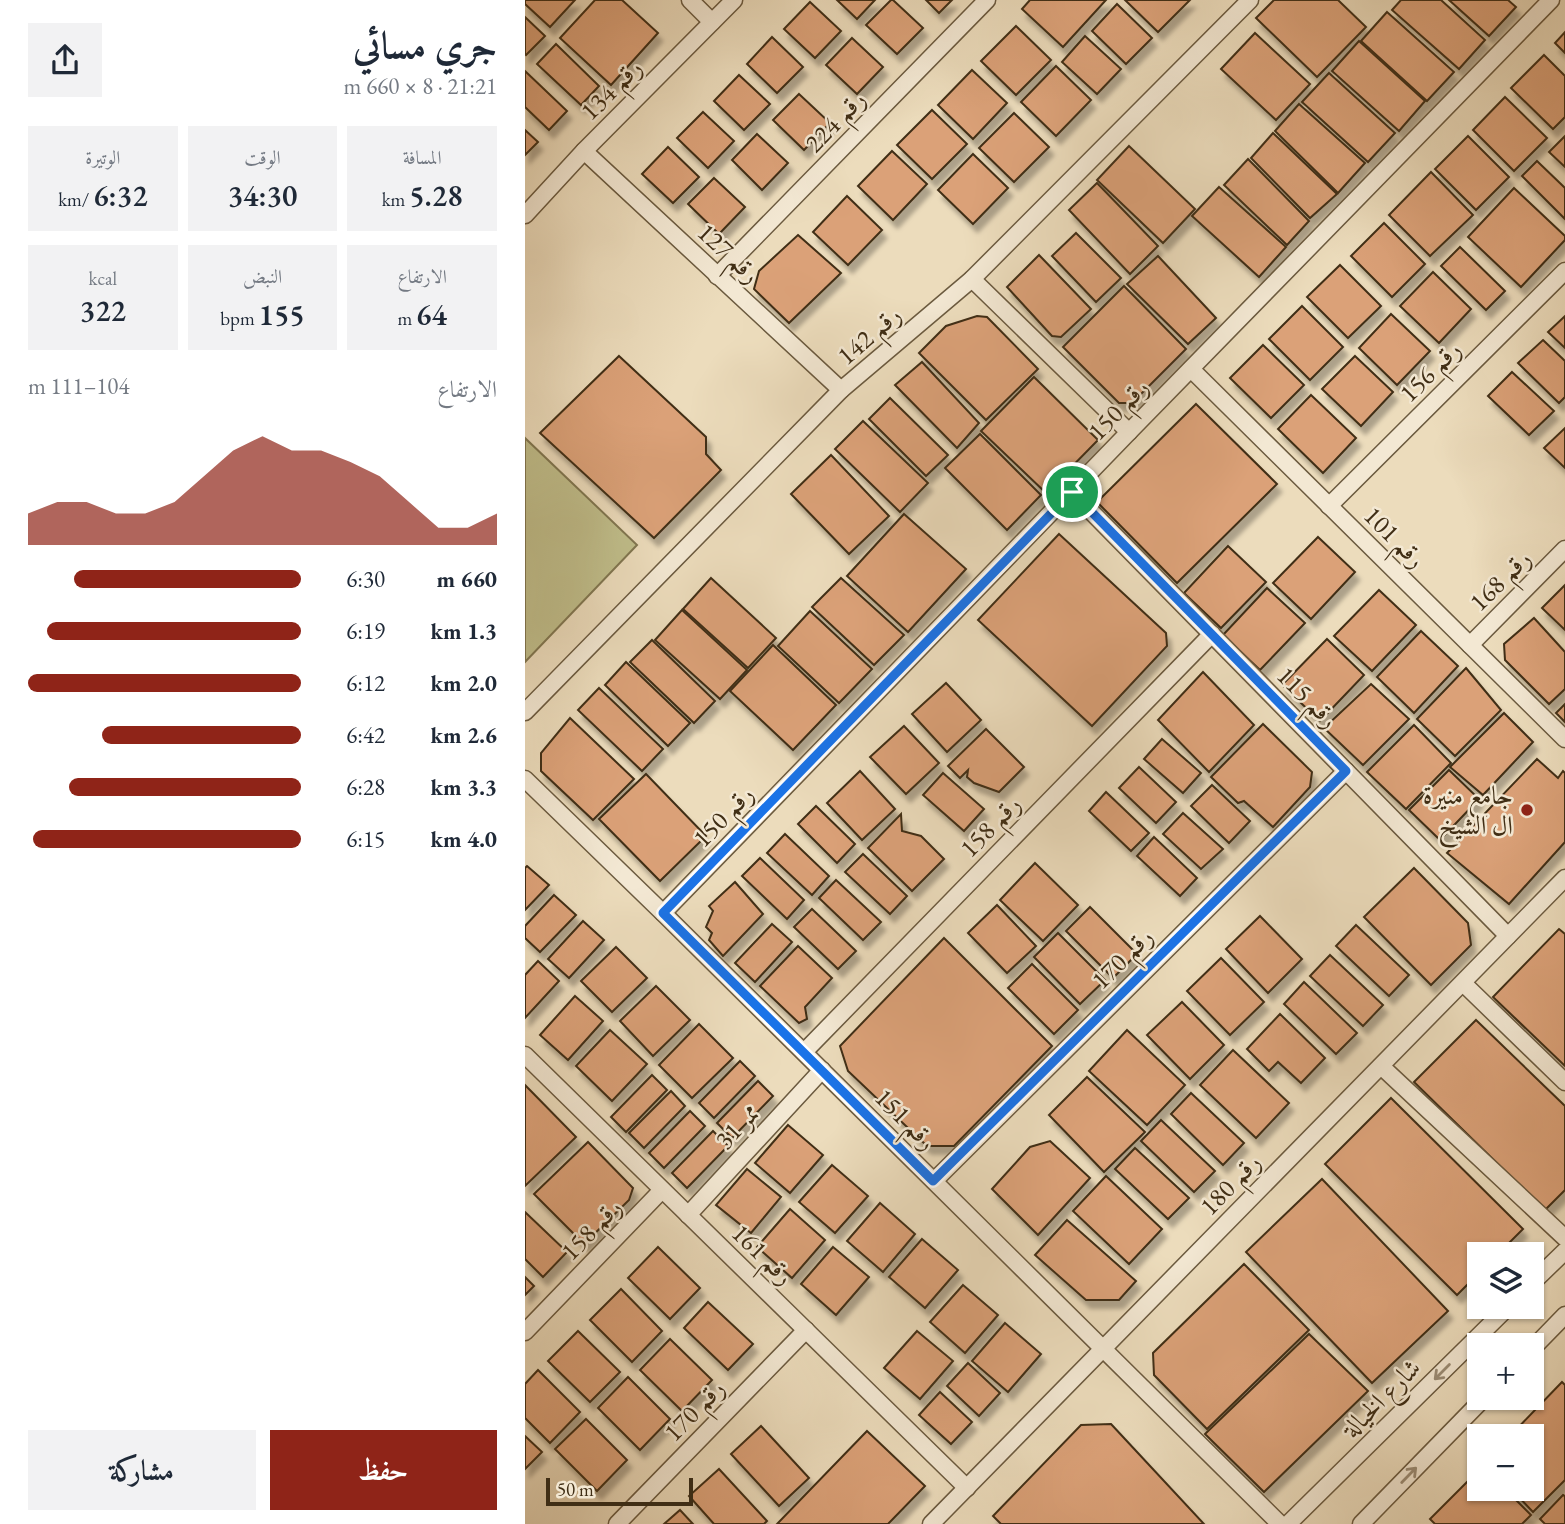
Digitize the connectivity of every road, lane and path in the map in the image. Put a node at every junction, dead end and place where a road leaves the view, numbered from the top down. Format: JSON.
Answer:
{"nodes":[{"id":1,"x":689,"y":0,"type":"edge"},
{"id":2,"x":734,"y":0,"type":"edge"},
{"id":3,"x":987,"y":0,"type":"edge"},
{"id":4,"x":1551,"y":0,"type":"edge"},
{"id":5,"x":1248,"y":1,"type":"edge"},
{"id":6,"x":712,"y":22,"type":"junction"},
{"id":7,"x":584,"y":151,"type":"junction"},
{"id":8,"x":525,"y":215,"type":"edge"},
{"id":9,"x":1565,"y":271,"type":"edge"},
{"id":10,"x":717,"y":276,"type":"junction"},
{"id":11,"x":972,"y":279,"type":"junction"},
{"id":12,"x":1191,"y":369,"type":"junction"},
{"id":13,"x":841,"y":390,"type":"junction"},
{"id":14,"x":1129,"y":432,"type":"junction"},
{"id":15,"x":1072,"y":492,"type":"junction"},
{"id":16,"x":1329,"y":506,"type":"junction"},
{"id":17,"x":1565,"y":549,"type":"edge"},
{"id":18,"x":1212,"y":634,"type":"junction"},
{"id":19,"x":1470,"y":645,"type":"junction"},
{"id":20,"x":525,"y":712,"type":"edge"},
{"id":21,"x":1565,"y":739,"type":"edge"},
{"id":22,"x":1346,"y":771,"type":"junction"},
{"id":23,"x":525,"y":779,"type":"edge"},
{"id":24,"x":1565,"y":878,"type":"edge"},
{"id":25,"x":663,"y":913,"type":"junction"},
{"id":26,"x":1508,"y":936,"type":"junction"},
{"id":27,"x":1463,"y":983,"type":"junction"},
{"id":28,"x":804,"y":1052,"type":"junction"},
{"id":29,"x":525,"y":1056,"type":"edge"},
{"id":30,"x":1381,"y":1066,"type":"junction"},
{"id":31,"x":822,"y":1070,"type":"junction"},
{"id":32,"x":1565,"y":1082,"type":"edge"},
{"id":33,"x":933,"y":1181,"type":"junction"},
{"id":34,"x":662,"y":1190,"type":"junction"},
{"id":35,"x":688,"y":1215,"type":"junction"},
{"id":36,"x":1565,"y":1238,"type":"edge"},
{"id":37,"x":1565,"y":1251,"type":"edge"},
{"id":38,"x":1544,"y":1271,"type":"edge"},
{"id":39,"x":1565,"y":1315,"type":"edge"},
{"id":40,"x":1496,"y":1319,"type":"edge"},
{"id":41,"x":1552,"y":1329,"type":"junction"},
{"id":42,"x":806,"y":1330,"type":"junction"},
{"id":43,"x":525,"y":1332,"type":"edge"},
{"id":44,"x":1544,"y":1337,"type":"edge"},
{"id":45,"x":1565,"y":1341,"type":"edge"},
{"id":46,"x":1103,"y":1349,"type":"junction"},
{"id":47,"x":1472,"y":1410,"type":"edge"},
{"id":48,"x":967,"y":1488,"type":"junction"},
{"id":49,"x":617,"y":1524,"type":"edge"},
{"id":50,"x":931,"y":1524,"type":"edge"},
{"id":51,"x":1280,"y":1524,"type":"edge"},
{"id":52,"x":1289,"y":1524,"type":"edge"},
{"id":53,"x":1361,"y":1524,"type":"edge"}],
"edges":[{"from":1,"to":6,"type":"street"},
{"from":2,"to":6,"type":"street","name":"رقم 134"},
{"from":3,"to":10,"type":"street","name":"رقم 224"},
{"from":4,"to":12,"type":"street","name":"رقم 150"},
{"from":5,"to":11,"type":"street","name":"رقم 142"},
{"from":6,"to":7,"type":"street","name":"رقم 134"},
{"from":7,"to":8,"type":"street","name":"رقم 134"},
{"from":7,"to":10,"type":"street","name":"رقم 127"},
{"from":9,"to":16,"type":"street","name":"رقم 156"},
{"from":10,"to":13,"type":"street","name":"رقم 127"},
{"from":11,"to":13,"type":"street","name":"رقم 142"},
{"from":11,"to":14,"type":"street"},
{"from":12,"to":14,"type":"street","name":"رقم 150"},
{"from":12,"to":16,"type":"street","name":"رقم 101"},
{"from":13,"to":20,"type":"street","name":"رقم 142"},
{"from":14,"to":15,"type":"street","name":"رقم 150"},
{"from":15,"to":18,"type":"street","name":"رقم 115"},
{"from":15,"to":25,"type":"street","name":"رقم 150"},
{"from":16,"to":19,"type":"street","name":"رقم 101"},
{"from":17,"to":19,"type":"street","name":"رقم 168"},
{"from":18,"to":22,"type":"street","name":"رقم 115"},
{"from":18,"to":28,"type":"street","name":"رقم 158"},
{"from":19,"to":21,"type":"street","name":"رقم 101"},
{"from":22,"to":26,"type":"street","name":"رقم 115"},
{"from":22,"to":33,"type":"street","name":"رقم 170"},
{"from":23,"to":25,"type":"street","name":"رقم 151"},
{"from":24,"to":26,"type":"street","name":"رقم 180"},
{"from":25,"to":28,"type":"street","name":"رقم 151"},
{"from":26,"to":27,"type":"street","name":"رقم 180"},
{"from":27,"to":30,"type":"street","name":"رقم 180"},
{"from":27,"to":32,"type":"street"},
{"from":28,"to":31,"type":"street","name":"رقم 151"},
{"from":29,"to":34,"type":"street","name":"رقم 161"},
{"from":30,"to":36,"type":"street"},
{"from":30,"to":46,"type":"street","name":"رقم 180"},
{"from":31,"to":33,"type":"street","name":"رقم 151"},
{"from":31,"to":35,"type":"street","name":"ممر 31"},
{"from":33,"to":46,"type":"street","name":"رقم 151"},
{"from":34,"to":35,"type":"street","name":"رقم 161"},
{"from":34,"to":43,"type":"street","name":"رقم 158"},
{"from":35,"to":42,"type":"street","name":"رقم 161"},
{"from":37,"to":38,"type":"street"},
{"from":39,"to":41,"type":"street"},
{"from":40,"to":52,"type":"street","name":"شارع الخيالة","one_way":true},
{"from":41,"to":44,"type":"street"},
{"from":41,"to":45,"type":"street"},
{"from":42,"to":48,"type":"street","name":"رقم 161"},
{"from":42,"to":49,"type":"street","name":"رقم 170"},
{"from":46,"to":48,"type":"street","name":"رقم 180"},
{"from":46,"to":51,"type":"street","name":"رقم 151"},
{"from":53,"to":47,"type":"street","one_way":true},
{"from":48,"to":50,"type":"street","name":"رقم 180"}]}
